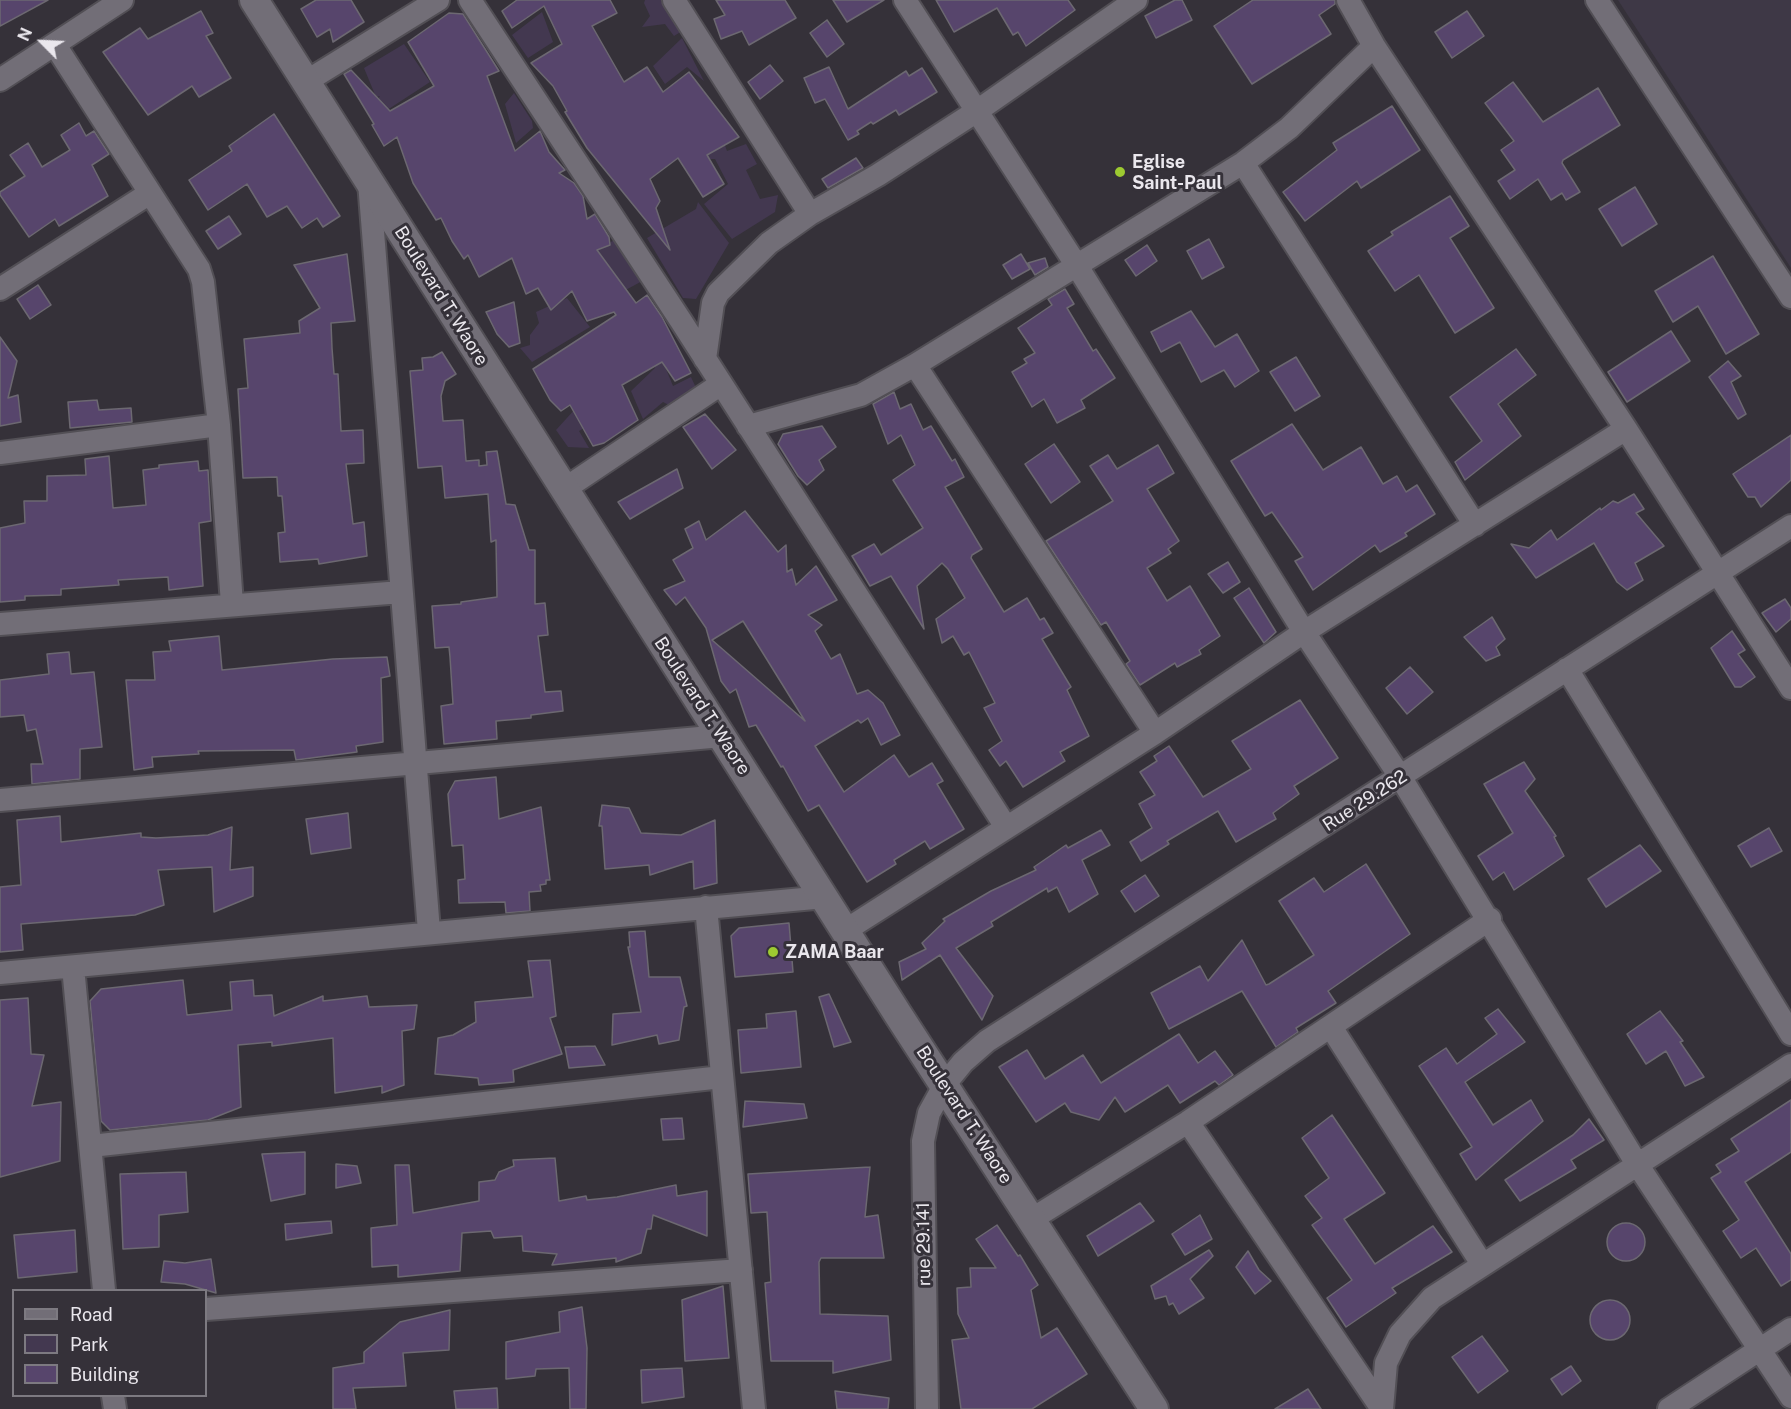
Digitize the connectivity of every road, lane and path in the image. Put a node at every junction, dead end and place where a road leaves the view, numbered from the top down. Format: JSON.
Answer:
{"nodes":[{"id":1,"x":122,"y":0,"type":"edge"},
{"id":2,"x":254,"y":0,"type":"edge"},
{"id":3,"x":438,"y":0,"type":"edge"},
{"id":4,"x":470,"y":0,"type":"edge"},
{"id":5,"x":674,"y":0,"type":"edge"},
{"id":6,"x":904,"y":0,"type":"edge"},
{"id":7,"x":1136,"y":0,"type":"edge"},
{"id":8,"x":1348,"y":0,"type":"edge"},
{"id":9,"x":1597,"y":0,"type":"edge"},
{"id":10,"x":55,"y":45,"type":"junction"},
{"id":11,"x":1374,"y":46,"type":"junction"},
{"id":12,"x":0,"y":80,"type":"edge"},
{"id":13,"x":307,"y":81,"type":"junction"},
{"id":14,"x":977,"y":111,"type":"junction"},
{"id":15,"x":1243,"y":163,"type":"junction"},
{"id":16,"x":368,"y":179,"type":"junction"},
{"id":17,"x":150,"y":193,"type":"junction"},
{"id":18,"x":810,"y":214,"type":"junction"},
{"id":19,"x":1077,"y":266,"type":"junction"},
{"id":20,"x":0,"y":289,"type":"edge"},
{"id":21,"x":1791,"y":297,"type":"edge"},
{"id":22,"x":705,"y":359,"type":"junction"},
{"id":23,"x":915,"y":365,"type":"junction"},
{"id":24,"x":721,"y":384,"type":"junction"},
{"id":25,"x":219,"y":425,"type":"junction"},
{"id":26,"x":748,"y":426,"type":"junction"},
{"id":27,"x":1626,"y":429,"type":"junction"},
{"id":28,"x":0,"y":453,"type":"edge"},
{"id":29,"x":563,"y":490,"type":"junction"},
{"id":30,"x":1476,"y":525,"type":"junction"},
{"id":31,"x":1791,"y":526,"type":"edge"},
{"id":32,"x":1717,"y":575,"type":"junction"},
{"id":33,"x":401,"y":592,"type":"junction"},
{"id":34,"x":232,"y":604,"type":"junction"},
{"id":35,"x":0,"y":624,"type":"edge"},
{"id":36,"x":1304,"y":632,"type":"junction"},
{"id":37,"x":1567,"y":669,"type":"junction"},
{"id":38,"x":1791,"y":688,"type":"edge"},
{"id":39,"x":1155,"y":733,"type":"junction"},
{"id":40,"x":722,"y":736,"type":"junction"},
{"id":41,"x":415,"y":764,"type":"junction"},
{"id":42,"x":1401,"y":778,"type":"junction"},
{"id":43,"x":0,"y":800,"type":"edge"},
{"id":44,"x":1006,"y":827,"type":"junction"},
{"id":45,"x":825,"y":897,"type":"junction"},
{"id":46,"x":706,"y":907,"type":"junction"},
{"id":47,"x":1490,"y":919,"type":"junction"},
{"id":48,"x":846,"y":930,"type":"junction"},
{"id":49,"x":429,"y":931,"type":"junction"},
{"id":50,"x":73,"y":967,"type":"junction"},
{"id":51,"x":0,"y":973,"type":"edge"},
{"id":52,"x":1331,"y":1027,"type":"junction"},
{"id":53,"x":1791,"y":1034,"type":"edge"},
{"id":54,"x":1791,"y":1065,"type":"edge"},
{"id":55,"x":722,"y":1077,"type":"junction"},
{"id":56,"x":945,"y":1084,"type":"junction"},
{"id":57,"x":1188,"y":1122,"type":"junction"},
{"id":58,"x":91,"y":1146,"type":"junction"},
{"id":59,"x":1637,"y":1164,"type":"junction"},
{"id":60,"x":1032,"y":1219,"type":"junction"},
{"id":61,"x":1482,"y":1264,"type":"junction"},
{"id":62,"x":741,"y":1270,"type":"junction"},
{"id":63,"x":104,"y":1289,"type":"edge"},
{"id":64,"x":207,"y":1309,"type":"edge"},
{"id":65,"x":1791,"y":1329,"type":"edge"},
{"id":66,"x":1760,"y":1350,"type":"junction"},
{"id":67,"x":1791,"y":1396,"type":"edge"},
{"id":68,"x":754,"y":1409,"type":"edge"},
{"id":69,"x":927,"y":1409,"type":"edge"},
{"id":70,"x":1154,"y":1409,"type":"edge"},
{"id":71,"x":1382,"y":1409,"type":"edge"},
{"id":72,"x":1669,"y":1409,"type":"edge"}],
"edges":[{"from":1,"to":10,"type":"street"},
{"from":2,"to":13,"type":"street","name":"Boulevard T. Waore"},
{"from":3,"to":13,"type":"street"},
{"from":4,"to":22,"type":"street"},
{"from":5,"to":18,"type":"street"},
{"from":6,"to":14,"type":"street"},
{"from":7,"to":14,"type":"street"},
{"from":8,"to":11,"type":"street"},
{"from":9,"to":21,"type":"street"},
{"from":10,"to":12,"type":"street"},
{"from":10,"to":17,"type":"street"},
{"from":11,"to":15,"type":"street"},
{"from":11,"to":27,"type":"street"},
{"from":13,"to":16,"type":"street","name":"Boulevard T. Waore"},
{"from":14,"to":18,"type":"street"},
{"from":14,"to":19,"type":"street"},
{"from":15,"to":19,"type":"street"},
{"from":15,"to":30,"type":"street"},
{"from":16,"to":29,"type":"street","name":"Boulevard T. Waore"},
{"from":16,"to":33,"type":"street"},
{"from":17,"to":20,"type":"street"},
{"from":17,"to":25,"type":"street"},
{"from":18,"to":22,"type":"street"},
{"from":19,"to":23,"type":"street"},
{"from":19,"to":36,"type":"street"},
{"from":22,"to":24,"type":"street"},
{"from":23,"to":26,"type":"street"},
{"from":23,"to":39,"type":"street"},
{"from":24,"to":26,"type":"street"},
{"from":24,"to":29,"type":"street"},
{"from":25,"to":28,"type":"street"},
{"from":25,"to":34,"type":"street"},
{"from":26,"to":44,"type":"street"},
{"from":27,"to":30,"type":"street"},
{"from":27,"to":32,"type":"street"},
{"from":29,"to":40,"type":"street","name":"Boulevard T. Waore"},
{"from":30,"to":36,"type":"street"},
{"from":31,"to":32,"type":"street","name":"Rue 29.262"},
{"from":32,"to":37,"type":"street","name":"Rue 29.262"},
{"from":32,"to":38,"type":"street"},
{"from":33,"to":34,"type":"street"},
{"from":33,"to":41,"type":"street"},
{"from":34,"to":35,"type":"street"},
{"from":36,"to":39,"type":"street"},
{"from":36,"to":42,"type":"street"},
{"from":37,"to":42,"type":"street","name":"Rue 29.262"},
{"from":37,"to":53,"type":"street"},
{"from":39,"to":44,"type":"street"},
{"from":40,"to":41,"type":"street"},
{"from":40,"to":45,"type":"street","name":"Boulevard T. Waore"},
{"from":41,"to":43,"type":"street"},
{"from":41,"to":49,"type":"street"},
{"from":42,"to":47,"type":"street"},
{"from":42,"to":56,"type":"street","name":"Rue 29.262"},
{"from":44,"to":48,"type":"street"},
{"from":45,"to":46,"type":"street"},
{"from":45,"to":48,"type":"street","name":"Boulevard T. Waore"},
{"from":46,"to":49,"type":"street"},
{"from":46,"to":55,"type":"street"},
{"from":47,"to":52,"type":"street"},
{"from":47,"to":59,"type":"street"},
{"from":48,"to":56,"type":"street","name":"Boulevard T. Waore"},
{"from":49,"to":50,"type":"street"},
{"from":50,"to":51,"type":"street"},
{"from":50,"to":58,"type":"street"},
{"from":52,"to":57,"type":"street"},
{"from":52,"to":61,"type":"street"},
{"from":54,"to":59,"type":"street"},
{"from":55,"to":58,"type":"street"},
{"from":55,"to":62,"type":"street"},
{"from":56,"to":60,"type":"street","name":"Boulevard T. Waore"},
{"from":56,"to":69,"type":"street","name":"rue 29.141"},
{"from":57,"to":60,"type":"street"},
{"from":57,"to":71,"type":"street"},
{"from":58,"to":63,"type":"street"},
{"from":59,"to":61,"type":"street"},
{"from":59,"to":66,"type":"street"},
{"from":60,"to":70,"type":"street","name":"Boulevard T. Waore"},
{"from":61,"to":71,"type":"street"},
{"from":62,"to":64,"type":"street"},
{"from":62,"to":68,"type":"street"},
{"from":65,"to":66,"type":"street"},
{"from":66,"to":67,"type":"street"},
{"from":66,"to":72,"type":"street"}]}
